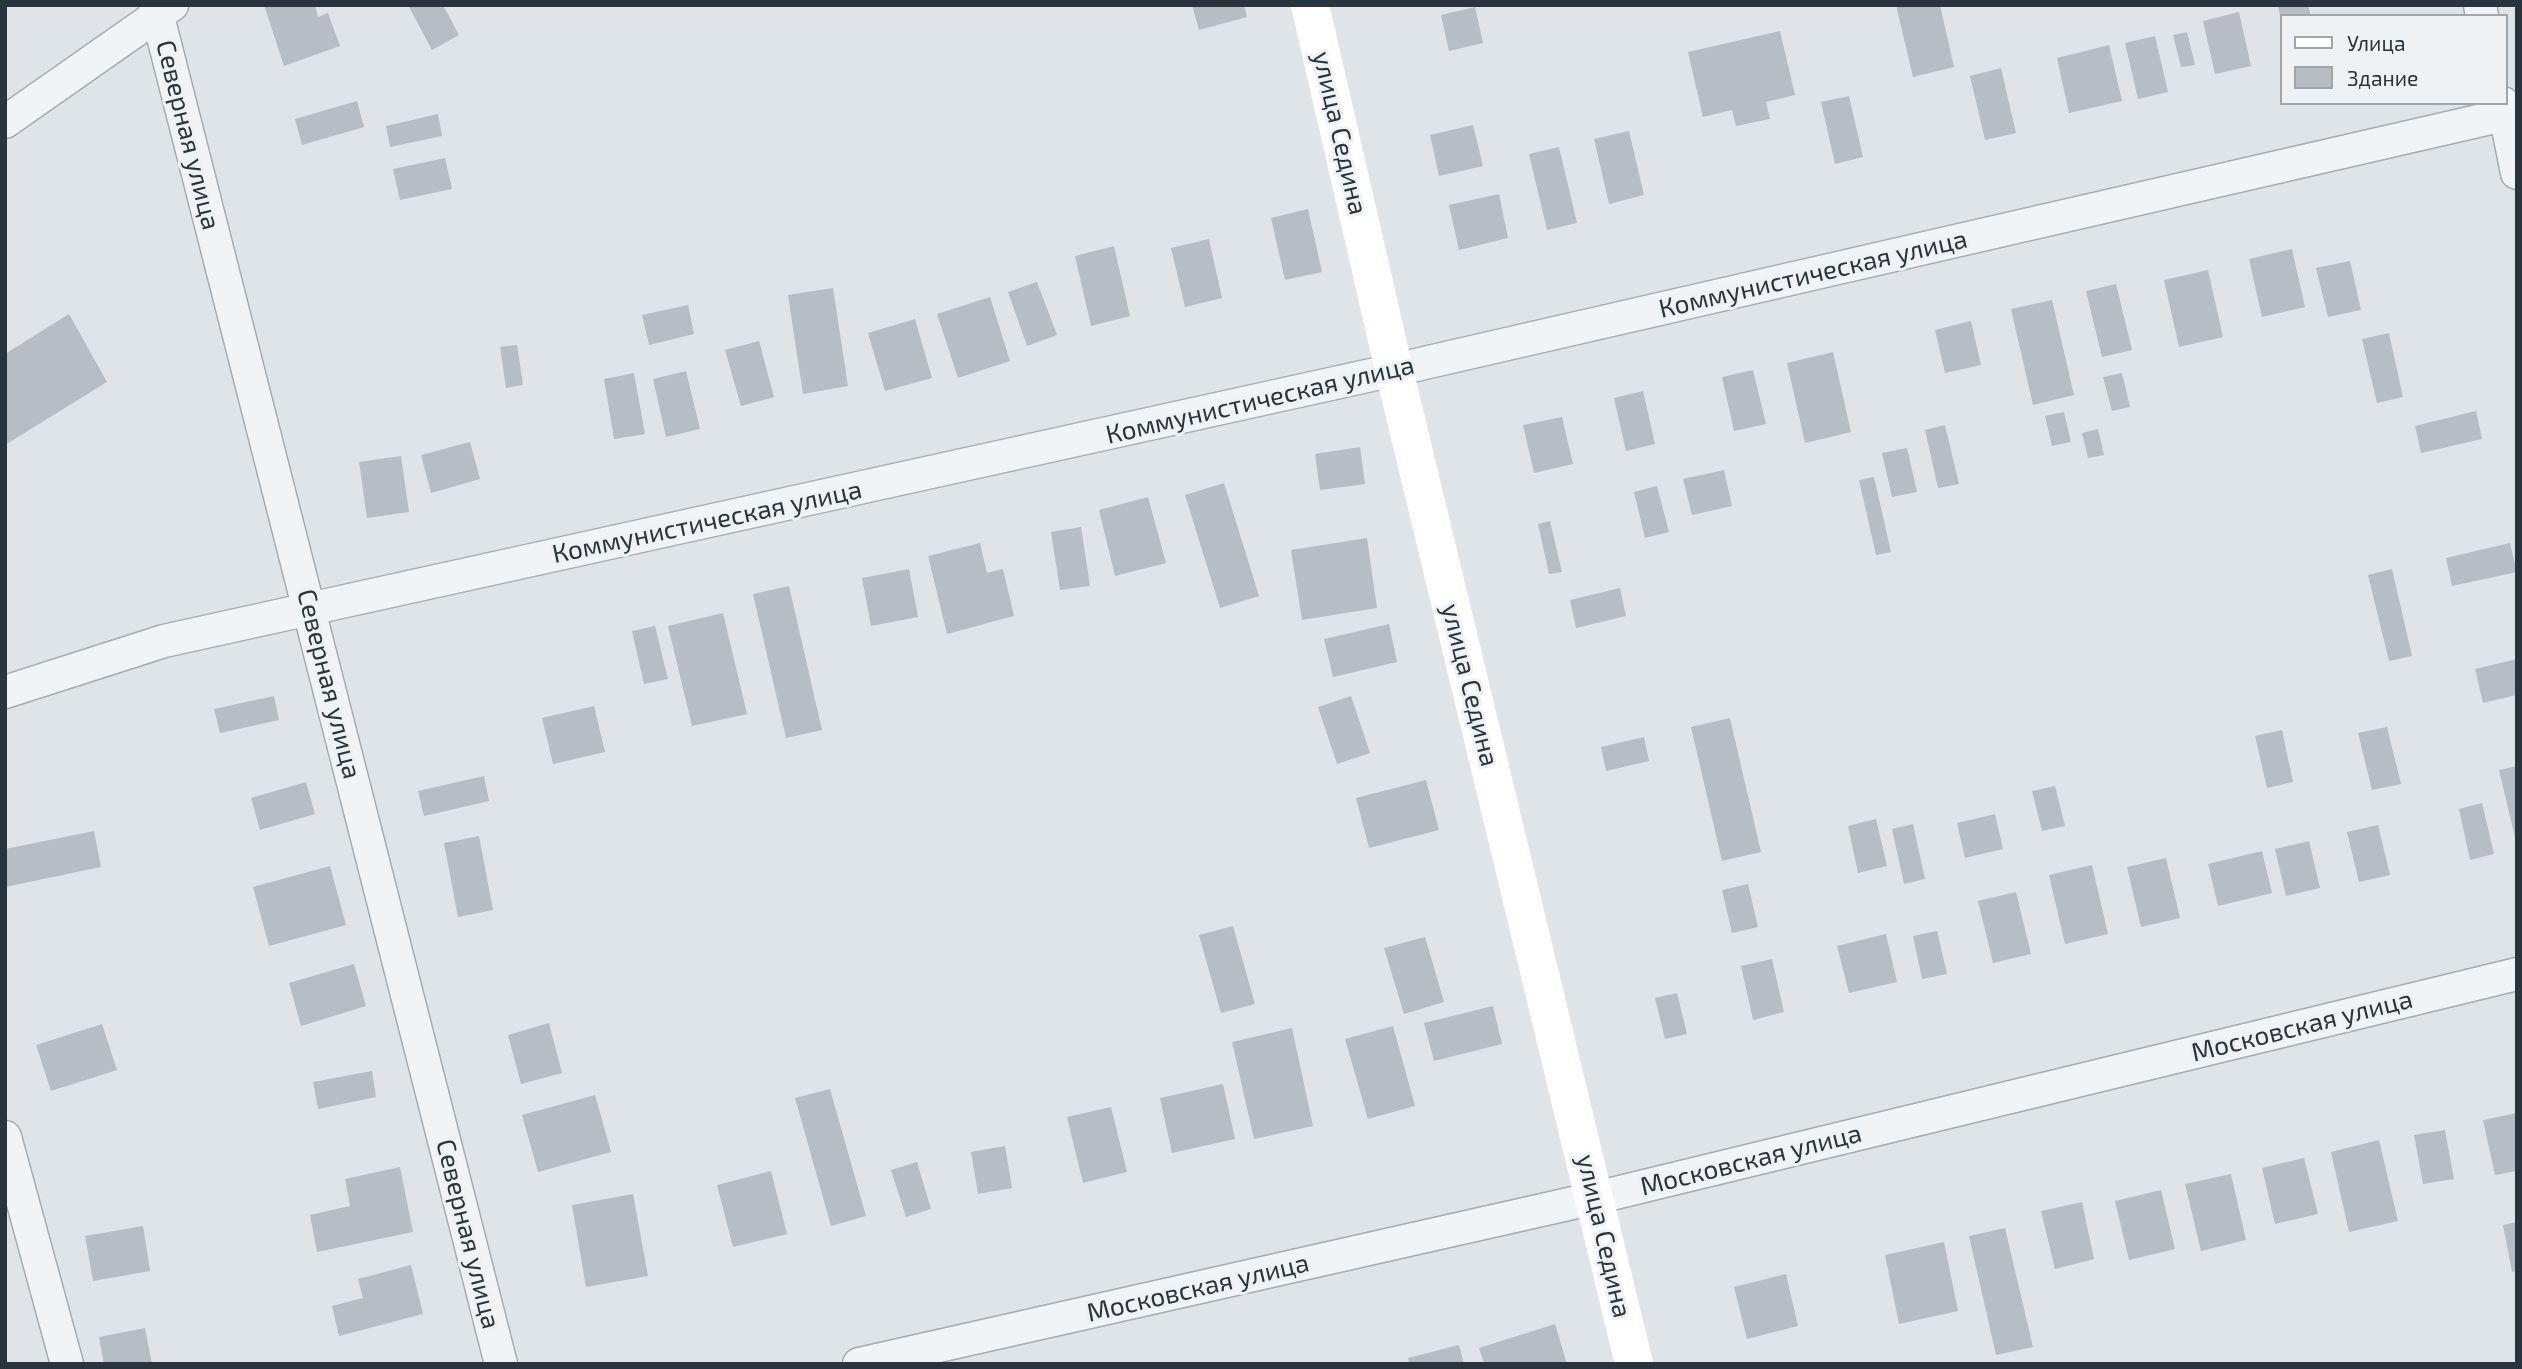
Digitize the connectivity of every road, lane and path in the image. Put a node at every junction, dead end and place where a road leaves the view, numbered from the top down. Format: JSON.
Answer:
{"nodes":[{"id":1,"x":1310,"y":5,"type":"edge"},
{"id":2,"x":162,"y":8,"type":"edge"},
{"id":3,"x":2508,"y":110,"type":"edge"},
{"id":4,"x":5,"y":122,"type":"edge"},
{"id":5,"x":2517,"y":173,"type":"edge"},
{"id":6,"x":1394,"y":370,"type":"junction"},
{"id":7,"x":311,"y":610,"type":"junction"},
{"id":8,"x":5,"y":692,"type":"edge"},
{"id":9,"x":2517,"y":974,"type":"edge"},
{"id":10,"x":5,"y":1137,"type":"edge"},
{"id":11,"x":1595,"y":1198,"type":"junction"},
{"id":12,"x":67,"y":1364,"type":"edge"},
{"id":13,"x":501,"y":1364,"type":"edge"},
{"id":14,"x":859,"y":1364,"type":"edge"},
{"id":15,"x":1634,"y":1364,"type":"edge"}],
"edges":[{"from":1,"to":6,"type":"main road","name":"улица Седина"},
{"from":2,"to":4,"type":"street"},
{"from":2,"to":7,"type":"street","name":"Северная улица"},
{"from":3,"to":5,"type":"street"},
{"from":3,"to":6,"type":"street","name":"Коммунистическая улица"},
{"from":6,"to":7,"type":"street","name":"Коммунистическая улица"},
{"from":6,"to":11,"type":"main road","name":"улица Седина"},
{"from":7,"to":8,"type":"street","name":"Коммунистическая улица"},
{"from":7,"to":13,"type":"street","name":"Северная улица"},
{"from":9,"to":11,"type":"street","name":"Московская улица"},
{"from":10,"to":12,"type":"street"},
{"from":11,"to":14,"type":"street","name":"Московская улица"},
{"from":11,"to":15,"type":"main road","name":"улица Седина"}]}
